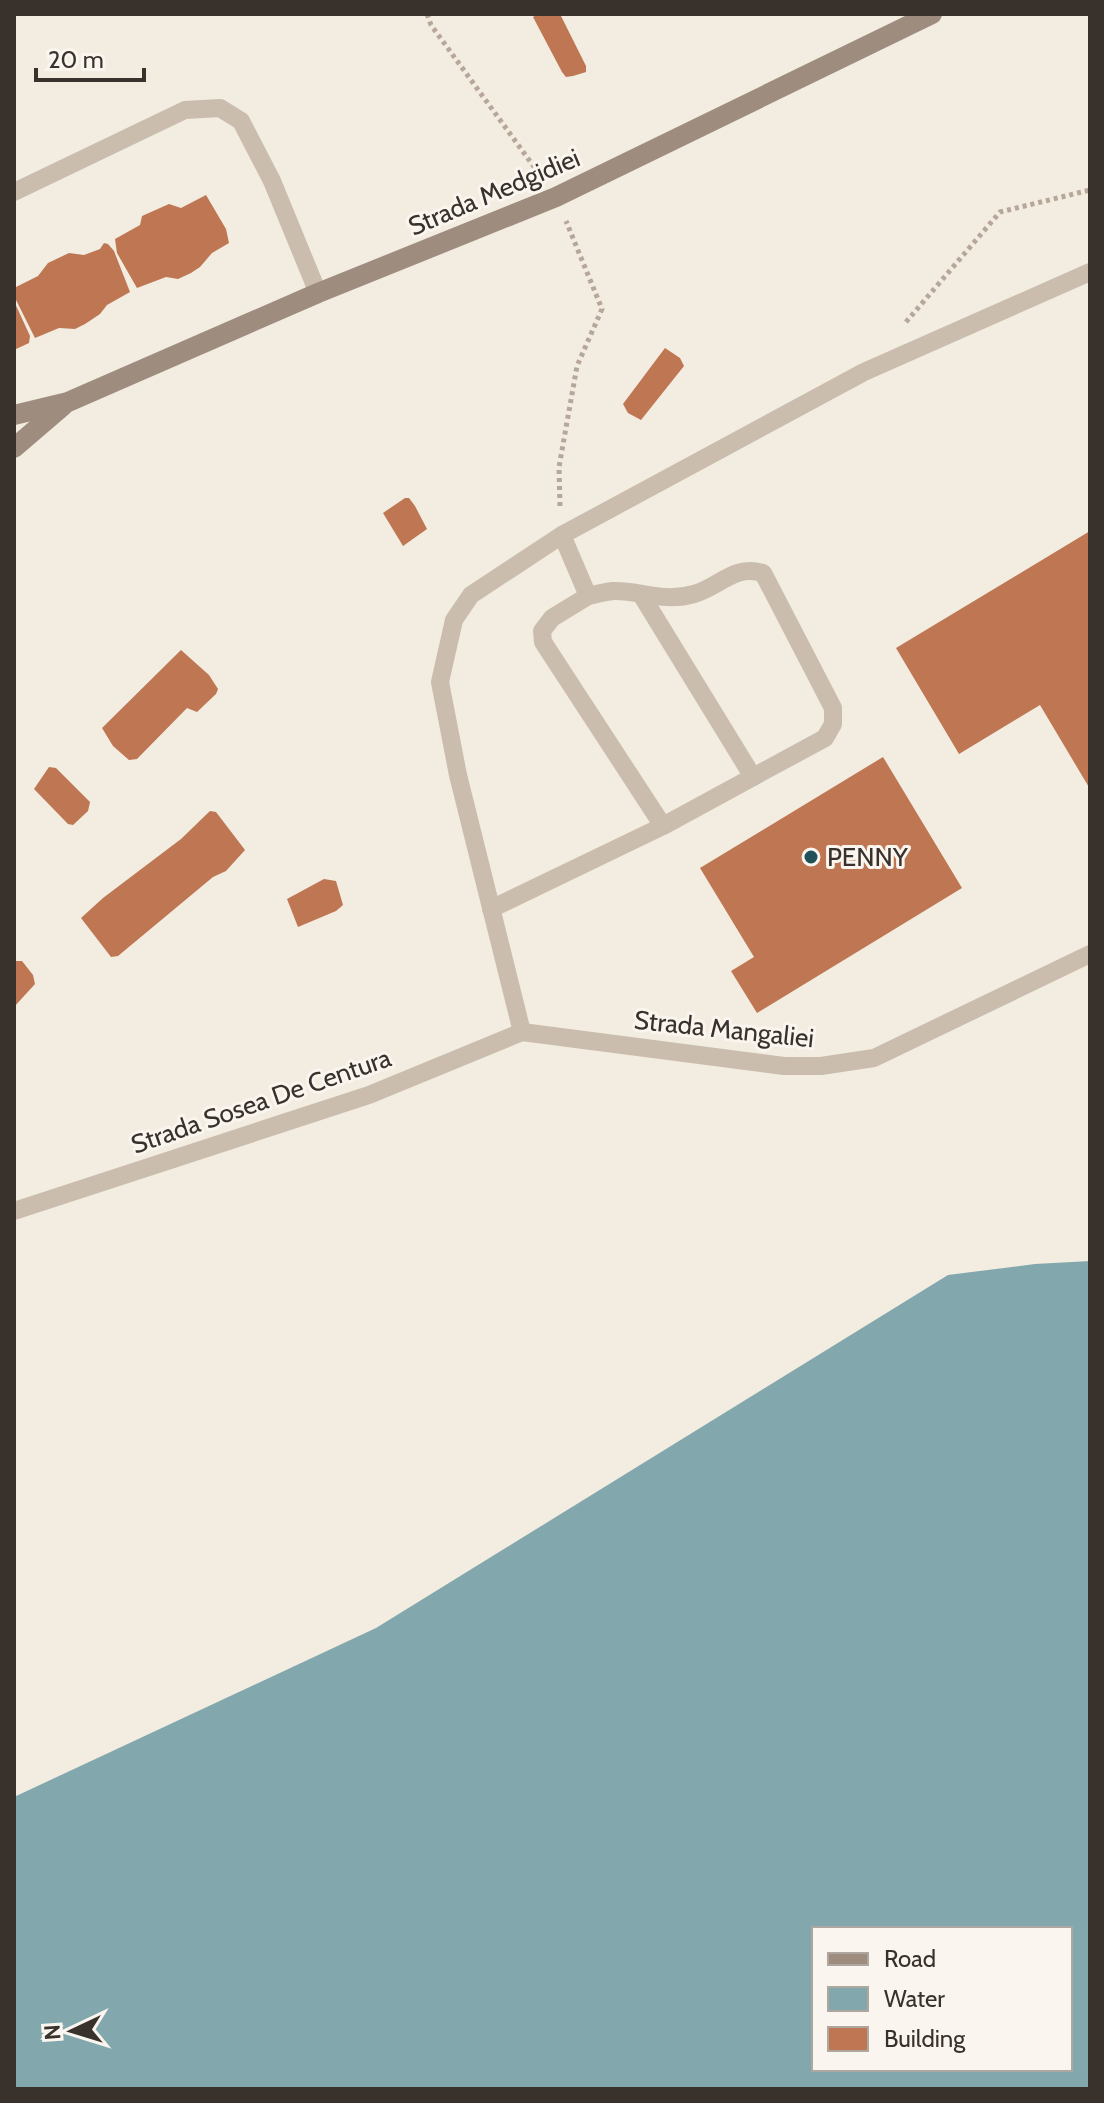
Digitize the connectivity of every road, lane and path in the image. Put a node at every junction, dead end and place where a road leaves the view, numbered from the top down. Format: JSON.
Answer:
{"nodes":[{"id":1,"x":427,"y":14,"type":"edge"},
{"id":2,"x":932,"y":14,"type":"edge"},
{"id":3,"x":1090,"y":190,"type":"edge"},
{"id":4,"x":14,"y":192,"type":"edge"},
{"id":5,"x":556,"y":197,"type":"junction"},
{"id":6,"x":1090,"y":272,"type":"edge"},
{"id":7,"x":318,"y":293,"type":"junction"},
{"id":8,"x":903,"y":326,"type":"dead end"},
{"id":9,"x":68,"y":402,"type":"junction"},
{"id":10,"x":14,"y":415,"type":"edge"},
{"id":11,"x":14,"y":448,"type":"edge"},
{"id":12,"x":562,"y":535,"type":"junction"},
{"id":13,"x":588,"y":596,"type":"junction"},
{"id":14,"x":642,"y":596,"type":"junction"},
{"id":15,"x":753,"y":777,"type":"junction"},
{"id":16,"x":663,"y":826,"type":"junction"},
{"id":17,"x":491,"y":909,"type":"junction"},
{"id":18,"x":1090,"y":954,"type":"edge"},
{"id":19,"x":522,"y":1032,"type":"junction"},
{"id":20,"x":14,"y":1211,"type":"edge"}],
"edges":[{"from":1,"to":5,"type":"path"},
{"from":2,"to":5,"type":"main road","name":"Strada Medgidiei"},
{"from":3,"to":8,"type":"path"},
{"from":4,"to":7,"type":"lane"},
{"from":5,"to":7,"type":"main road","name":"Strada Medgidiei"},
{"from":5,"to":12,"type":"path"},
{"from":6,"to":12,"type":"lane"},
{"from":7,"to":9,"type":"main road","name":"Strada Medgidiei"},
{"from":9,"to":10,"type":"main road","name":"Strada Medgidiei"},
{"from":9,"to":11,"type":"main road","name":"Strada Medgidiei"},
{"from":12,"to":13,"type":"lane"},
{"from":12,"to":17,"type":"lane"},
{"from":13,"to":14,"type":"lane"},
{"from":13,"to":16,"type":"lane"},
{"from":14,"to":15,"type":"lane"},
{"from":14,"to":15,"type":"lane"},
{"from":15,"to":16,"type":"lane"},
{"from":16,"to":17,"type":"lane"},
{"from":17,"to":19,"type":"lane"},
{"from":18,"to":19,"type":"lane","name":"Strada Mangaliei"},
{"from":19,"to":20,"type":"lane","name":"Strada Sosea De Centura"}]}
